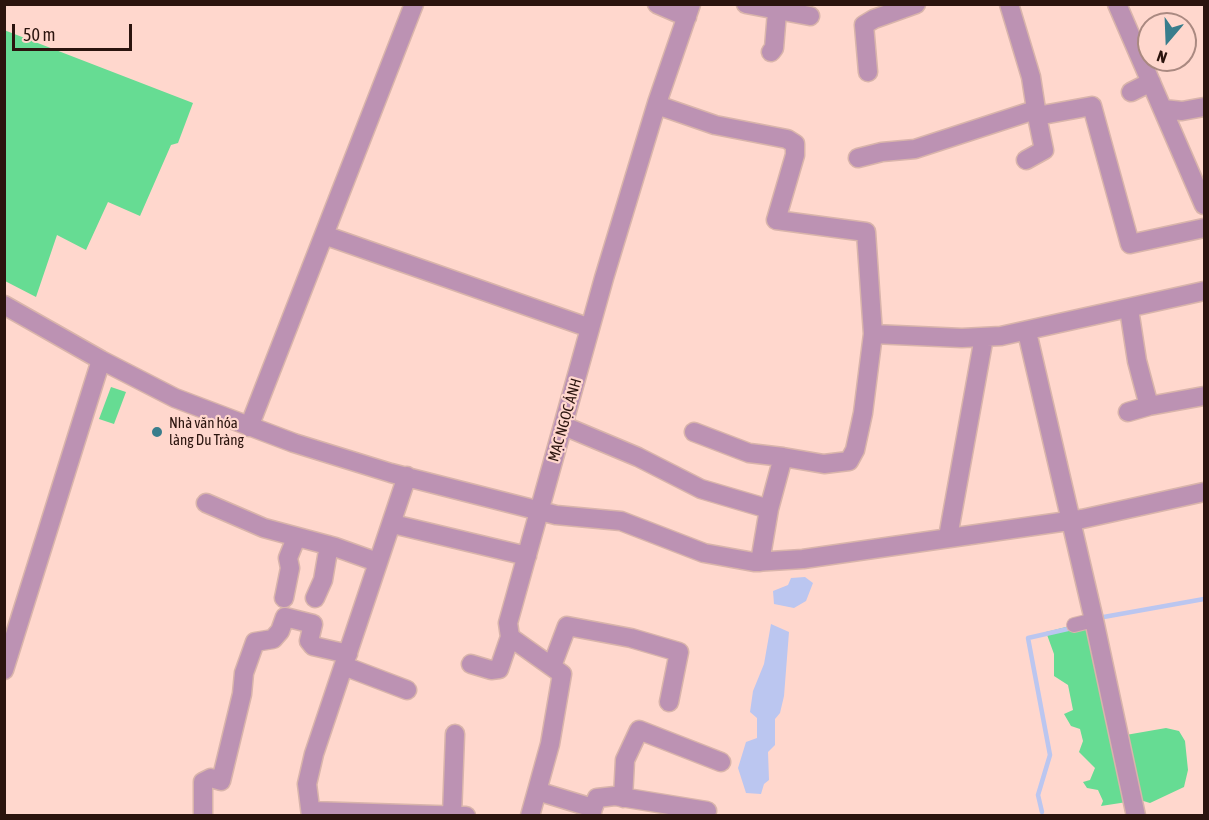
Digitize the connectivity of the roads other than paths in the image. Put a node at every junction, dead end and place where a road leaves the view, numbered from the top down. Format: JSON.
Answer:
{"nodes":[{"id":1,"x":414,"y":4,"type":"edge"},
{"id":2,"x":657,"y":4,"type":"edge"},
{"id":3,"x":746,"y":4,"type":"edge"},
{"id":4,"x":916,"y":4,"type":"edge"},
{"id":5,"x":1009,"y":4,"type":"edge"},
{"id":6,"x":1117,"y":4,"type":"edge"},
{"id":7,"x":689,"y":11,"type":"edge"},
{"id":8,"x":777,"y":12,"type":"junction"},
{"id":9,"x":810,"y":16,"type":"dead end"},
{"id":10,"x":771,"y":52,"type":"dead end"},
{"id":11,"x":868,"y":72,"type":"dead end"},
{"id":12,"x":1151,"y":82,"type":"junction"},
{"id":13,"x":1131,"y":92,"type":"dead end"},
{"id":14,"x":657,"y":105,"type":"junction"},
{"id":15,"x":1204,"y":107,"type":"edge"},
{"id":16,"x":1163,"y":109,"type":"junction"},
{"id":17,"x":1036,"y":113,"type":"junction"},
{"id":18,"x":858,"y":158,"type":"dead end"},
{"id":19,"x":1026,"y":159,"type":"dead end"},
{"id":20,"x":1204,"y":205,"type":"edge"},
{"id":21,"x":1204,"y":228,"type":"edge"},
{"id":22,"x":324,"y":235,"type":"junction"},
{"id":23,"x":1204,"y":291,"type":"edge"},
{"id":24,"x":4,"y":305,"type":"edge"},
{"id":25,"x":1129,"y":309,"type":"junction"},
{"id":26,"x":590,"y":328,"type":"junction"},
{"id":27,"x":1026,"y":332,"type":"junction"},
{"id":28,"x":873,"y":334,"type":"junction"},
{"id":29,"x":984,"y":337,"type":"junction"},
{"id":30,"x":101,"y":360,"type":"junction"},
{"id":31,"x":1204,"y":396,"type":"edge"},
{"id":32,"x":1149,"y":406,"type":"junction"},
{"id":33,"x":1128,"y":412,"type":"dead end"},
{"id":34,"x":564,"y":426,"type":"junction"},
{"id":35,"x":241,"y":430,"type":"junction"},
{"id":36,"x":694,"y":432,"type":"dead end"},
{"id":37,"x":783,"y":457,"type":"junction"},
{"id":38,"x":407,"y":476,"type":"junction"},
{"id":39,"x":1204,"y":492,"type":"edge"},
{"id":40,"x":206,"y":503,"type":"dead end"},
{"id":41,"x":769,"y":509,"type":"junction"},
{"id":42,"x":540,"y":511,"type":"junction"},
{"id":43,"x":1070,"y":520,"type":"junction"},
{"id":44,"x":393,"y":524,"type":"junction"},
{"id":45,"x":948,"y":537,"type":"junction"},
{"id":46,"x":296,"y":538,"type":"junction"},
{"id":47,"x":329,"y":545,"type":"junction"},
{"id":48,"x":528,"y":556,"type":"junction"},
{"id":49,"x":377,"y":562,"type":"junction"},
{"id":50,"x":760,"y":562,"type":"junction"},
{"id":51,"x":284,"y":598,"type":"dead end"},
{"id":52,"x":315,"y":598,"type":"dead end"},
{"id":53,"x":1094,"y":620,"type":"junction"},
{"id":54,"x":1074,"y":625,"type":"dead end"},
{"id":55,"x":510,"y":637,"type":"junction"},
{"id":56,"x":346,"y":660,"type":"junction"},
{"id":57,"x":471,"y":664,"type":"dead end"},
{"id":58,"x":552,"y":666,"type":"junction"},
{"id":59,"x":4,"y":670,"type":"edge"},
{"id":60,"x":407,"y":690,"type":"dead end"},
{"id":61,"x":669,"y":702,"type":"dead end"},
{"id":62,"x":455,"y":734,"type":"dead end"},
{"id":63,"x":721,"y":762,"type":"dead end"},
{"id":64,"x":537,"y":791,"type":"junction"},
{"id":65,"x":623,"y":798,"type":"junction"},
{"id":66,"x":707,"y":811,"type":"dead end"},
{"id":67,"x":592,"y":812,"type":"edge"},
{"id":68,"x":311,"y":814,"type":"edge"},
{"id":69,"x":452,"y":815,"type":"edge"},
{"id":70,"x":203,"y":816,"type":"edge"},
{"id":71,"x":466,"y":816,"type":"edge"},
{"id":72,"x":530,"y":816,"type":"edge"},
{"id":73,"x":1136,"y":816,"type":"edge"}],
"edges":[{"from":1,"to":22,"type":"street"},
{"from":2,"to":7,"type":"street"},
{"from":3,"to":8,"type":"street"},
{"from":4,"to":11,"type":"street"},
{"from":5,"to":17,"type":"street"},
{"from":6,"to":12,"type":"street"},
{"from":7,"to":14,"type":"street","name":"MẠC NGỌC ÁNH"},
{"from":8,"to":9,"type":"street"},
{"from":8,"to":10,"type":"street"},
{"from":12,"to":13,"type":"street"},
{"from":12,"to":16,"type":"street"},
{"from":14,"to":26,"type":"street","name":"MẠC NGỌC ÁNH"},
{"from":14,"to":28,"type":"street"},
{"from":15,"to":16,"type":"street"},
{"from":16,"to":20,"type":"street"},
{"from":17,"to":18,"type":"street"},
{"from":17,"to":19,"type":"street"},
{"from":17,"to":21,"type":"street"},
{"from":22,"to":26,"type":"street"},
{"from":22,"to":35,"type":"street"},
{"from":23,"to":25,"type":"street"},
{"from":24,"to":30,"type":"street"},
{"from":25,"to":27,"type":"street"},
{"from":25,"to":32,"type":"street"},
{"from":26,"to":34,"type":"street","name":"MẠC NGỌC ÁNH"},
{"from":27,"to":29,"type":"street"},
{"from":27,"to":43,"type":"street"},
{"from":28,"to":29,"type":"street"},
{"from":28,"to":37,"type":"street"},
{"from":29,"to":45,"type":"street"},
{"from":30,"to":35,"type":"street"},
{"from":30,"to":59,"type":"street"},
{"from":31,"to":32,"type":"street"},
{"from":32,"to":33,"type":"street"},
{"from":34,"to":41,"type":"street"},
{"from":34,"to":42,"type":"street","name":"MẠC NGỌC ÁNH"},
{"from":35,"to":38,"type":"street"},
{"from":36,"to":37,"type":"street"},
{"from":37,"to":41,"type":"street"},
{"from":38,"to":42,"type":"street"},
{"from":38,"to":44,"type":"street"},
{"from":39,"to":43,"type":"street"},
{"from":40,"to":46,"type":"street"},
{"from":41,"to":50,"type":"street"},
{"from":42,"to":48,"type":"street","name":"MẠC NGỌC ÁNH"},
{"from":42,"to":50,"type":"street"},
{"from":43,"to":45,"type":"street"},
{"from":43,"to":53,"type":"street"},
{"from":44,"to":48,"type":"street"},
{"from":44,"to":49,"type":"street"},
{"from":45,"to":50,"type":"street"},
{"from":46,"to":47,"type":"street"},
{"from":46,"to":51,"type":"street"},
{"from":47,"to":49,"type":"street"},
{"from":47,"to":52,"type":"street"},
{"from":48,"to":55,"type":"street","name":"MẠC NGỌC ÁNH"},
{"from":49,"to":56,"type":"street"},
{"from":53,"to":54,"type":"street"},
{"from":53,"to":73,"type":"street"},
{"from":55,"to":57,"type":"street","name":"MẠC NGỌC ÁNH"},
{"from":55,"to":58,"type":"street"},
{"from":56,"to":60,"type":"street"},
{"from":56,"to":68,"type":"street"},
{"from":56,"to":70,"type":"street"},
{"from":58,"to":61,"type":"street"},
{"from":58,"to":64,"type":"street"},
{"from":62,"to":69,"type":"street"},
{"from":63,"to":65,"type":"street"},
{"from":64,"to":67,"type":"street"},
{"from":64,"to":72,"type":"street"},
{"from":65,"to":66,"type":"street"},
{"from":65,"to":67,"type":"street"},
{"from":68,"to":69,"type":"street"},
{"from":69,"to":71,"type":"street"}]}
